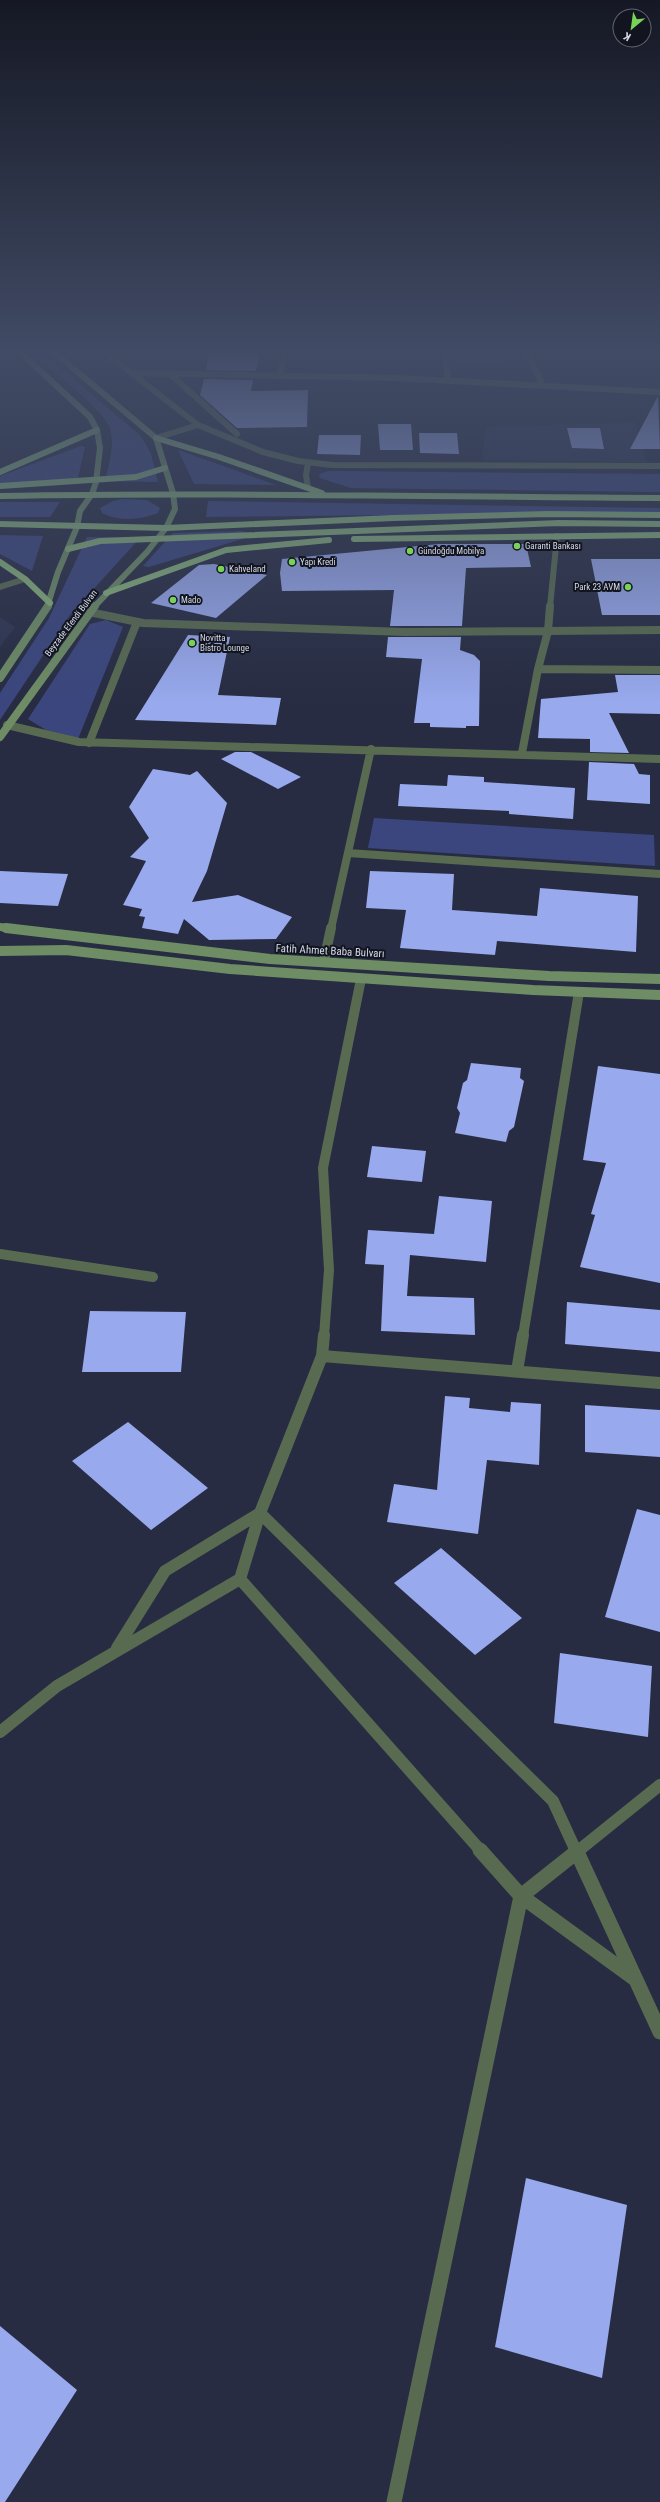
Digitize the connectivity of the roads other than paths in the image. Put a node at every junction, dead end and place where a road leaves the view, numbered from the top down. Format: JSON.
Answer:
{"nodes":[{"id":1,"x":97,"y":470,"type":"edge"},
{"id":2,"x":159,"y":470,"type":"edge"},
{"id":3,"x":166,"y":470,"type":"edge"},
{"id":4,"x":255,"y":470,"type":"edge"},
{"id":5,"x":307,"y":470,"type":"edge"},
{"id":6,"x":96,"y":480,"type":"junction"},
{"id":7,"x":0,"y":486,"type":"edge"},
{"id":8,"x":308,"y":488,"type":"junction"},
{"id":9,"x":173,"y":493,"type":"junction"},
{"id":10,"x":92,"y":494,"type":"junction"},
{"id":11,"x":0,"y":496,"type":"edge"},
{"id":12,"x":332,"y":497,"type":"junction"},
{"id":13,"x":660,"y":498,"type":"edge"},
{"id":14,"x":660,"y":515,"type":"edge"},
{"id":15,"x":0,"y":524,"type":"edge"},
{"id":16,"x":660,"y":524,"type":"edge"},
{"id":17,"x":78,"y":527,"type":"junction"},
{"id":18,"x":166,"y":528,"type":"junction"},
{"id":19,"x":660,"y":535,"type":"edge"},
{"id":20,"x":557,"y":536,"type":"junction"},
{"id":21,"x":157,"y":539,"type":"junction"},
{"id":22,"x":68,"y":549,"type":"junction"},
{"id":23,"x":0,"y":562,"type":"edge"},
{"id":24,"x":25,"y":578,"type":"junction"},
{"id":25,"x":0,"y":587,"type":"edge"},
{"id":26,"x":106,"y":593,"type":"junction"},
{"id":27,"x":50,"y":603,"type":"junction"},
{"id":28,"x":89,"y":612,"type":"junction"},
{"id":29,"x":137,"y":622,"type":"junction"},
{"id":30,"x":660,"y":630,"type":"edge"},
{"id":31,"x":548,"y":631,"type":"junction"},
{"id":32,"x":538,"y":669,"type":"junction"},
{"id":33,"x":660,"y":670,"type":"edge"},
{"id":34,"x":0,"y":678,"type":"edge"},
{"id":35,"x":7,"y":725,"type":"junction"},
{"id":36,"x":0,"y":738,"type":"edge"},
{"id":37,"x":89,"y":743,"type":"junction"},
{"id":38,"x":371,"y":749,"type":"junction"},
{"id":39,"x":522,"y":753,"type":"junction"},
{"id":40,"x":660,"y":759,"type":"edge"},
{"id":41,"x":348,"y":853,"type":"junction"},
{"id":42,"x":660,"y":874,"type":"edge"},
{"id":43,"x":0,"y":927,"type":"edge"},
{"id":44,"x":0,"y":951,"type":"edge"},
{"id":45,"x":324,"y":961,"type":"junction"},
{"id":46,"x":361,"y":979,"type":"junction"},
{"id":47,"x":660,"y":979,"type":"edge"},
{"id":48,"x":579,"y":992,"type":"junction"},
{"id":49,"x":660,"y":995,"type":"edge"},
{"id":50,"x":0,"y":1254,"type":"edge"},
{"id":51,"x":152,"y":1277,"type":"dead end"},
{"id":52,"x":322,"y":1356,"type":"junction"},
{"id":53,"x":517,"y":1371,"type":"junction"},
{"id":54,"x":660,"y":1383,"type":"edge"},
{"id":55,"x":260,"y":1513,"type":"junction"},
{"id":56,"x":240,"y":1579,"type":"junction"},
{"id":57,"x":117,"y":1649,"type":"junction"},
{"id":58,"x":0,"y":1732,"type":"edge"},
{"id":59,"x":660,"y":1785,"type":"edge"},
{"id":60,"x":577,"y":1852,"type":"junction"},
{"id":61,"x":521,"y":1896,"type":"junction"},
{"id":62,"x":636,"y":1980,"type":"junction"},
{"id":63,"x":660,"y":2032,"type":"edge"},
{"id":64,"x":394,"y":2502,"type":"edge"}],
"edges":[{"from":1,"to":6,"type":"main road"},
{"from":2,"to":6,"type":"highway"},
{"from":3,"to":9,"type":"main road","name":"Beyzade Efendi Bulvarı"},
{"from":4,"to":8,"type":"highway"},
{"from":5,"to":8,"type":"street"},
{"from":6,"to":7,"type":"highway"},
{"from":6,"to":10,"type":"main road"},
{"from":8,"to":12,"type":"highway"},
{"from":9,"to":10,"type":"highway"},
{"from":9,"to":12,"type":"highway"},
{"from":9,"to":18,"type":"main road","name":"Beyzade Efendi Bulvarı"},
{"from":10,"to":11,"type":"highway"},
{"from":10,"to":17,"type":"main road"},
{"from":12,"to":13,"type":"highway"},
{"from":14,"to":18,"type":"highway"},
{"from":15,"to":17,"type":"highway"},
{"from":16,"to":21,"type":"highway"},
{"from":17,"to":18,"type":"highway"},
{"from":17,"to":22,"type":"main road"},
{"from":18,"to":21,"type":"main road","name":"Beyzade Efendi Bulvarı"},
{"from":19,"to":20,"type":"highway"},
{"from":20,"to":26,"type":"highway"},
{"from":20,"to":31,"type":"street"},
{"from":21,"to":22,"type":"highway"},
{"from":21,"to":26,"type":"main road","name":"Beyzade Efendi Bulvarı"},
{"from":22,"to":27,"type":"main road"},
{"from":23,"to":24,"type":"highway"},
{"from":24,"to":25,"type":"street"},
{"from":24,"to":27,"type":"highway"},
{"from":26,"to":28,"type":"main road","name":"Beyzade Efendi Bulvarı"},
{"from":27,"to":34,"type":"main road"},
{"from":28,"to":29,"type":"street"},
{"from":28,"to":35,"type":"main road","name":"Beyzade Efendi Bulvarı"},
{"from":29,"to":31,"type":"street"},
{"from":29,"to":37,"type":"street"},
{"from":30,"to":31,"type":"street"},
{"from":31,"to":32,"type":"street"},
{"from":32,"to":33,"type":"street"},
{"from":32,"to":39,"type":"street"},
{"from":35,"to":36,"type":"main road","name":"Beyzade Efendi Bulvarı"},
{"from":35,"to":37,"type":"street"},
{"from":37,"to":38,"type":"street"},
{"from":38,"to":39,"type":"street"},
{"from":38,"to":41,"type":"street"},
{"from":39,"to":40,"type":"street"},
{"from":41,"to":42,"type":"street"},
{"from":41,"to":45,"type":"street"},
{"from":43,"to":45,"type":"main road","name":"Fatih Ahmet Baba Bulvarı"},
{"from":44,"to":46,"type":"main road"},
{"from":45,"to":47,"type":"main road","name":"Fatih Ahmet Baba Bulvarı"},
{"from":46,"to":48,"type":"main road"},
{"from":46,"to":52,"type":"street"},
{"from":48,"to":49,"type":"main road"},
{"from":48,"to":53,"type":"street"},
{"from":50,"to":51,"type":"street"},
{"from":52,"to":53,"type":"street"},
{"from":52,"to":55,"type":"street"},
{"from":53,"to":54,"type":"street"},
{"from":55,"to":56,"type":"street"},
{"from":55,"to":57,"type":"street"},
{"from":55,"to":60,"type":"street"},
{"from":56,"to":57,"type":"street"},
{"from":56,"to":61,"type":"street"},
{"from":57,"to":58,"type":"street"},
{"from":59,"to":60,"type":"street"},
{"from":60,"to":61,"type":"street"},
{"from":60,"to":62,"type":"street"},
{"from":61,"to":62,"type":"street"},
{"from":61,"to":64,"type":"street"},
{"from":62,"to":63,"type":"street"}]}
